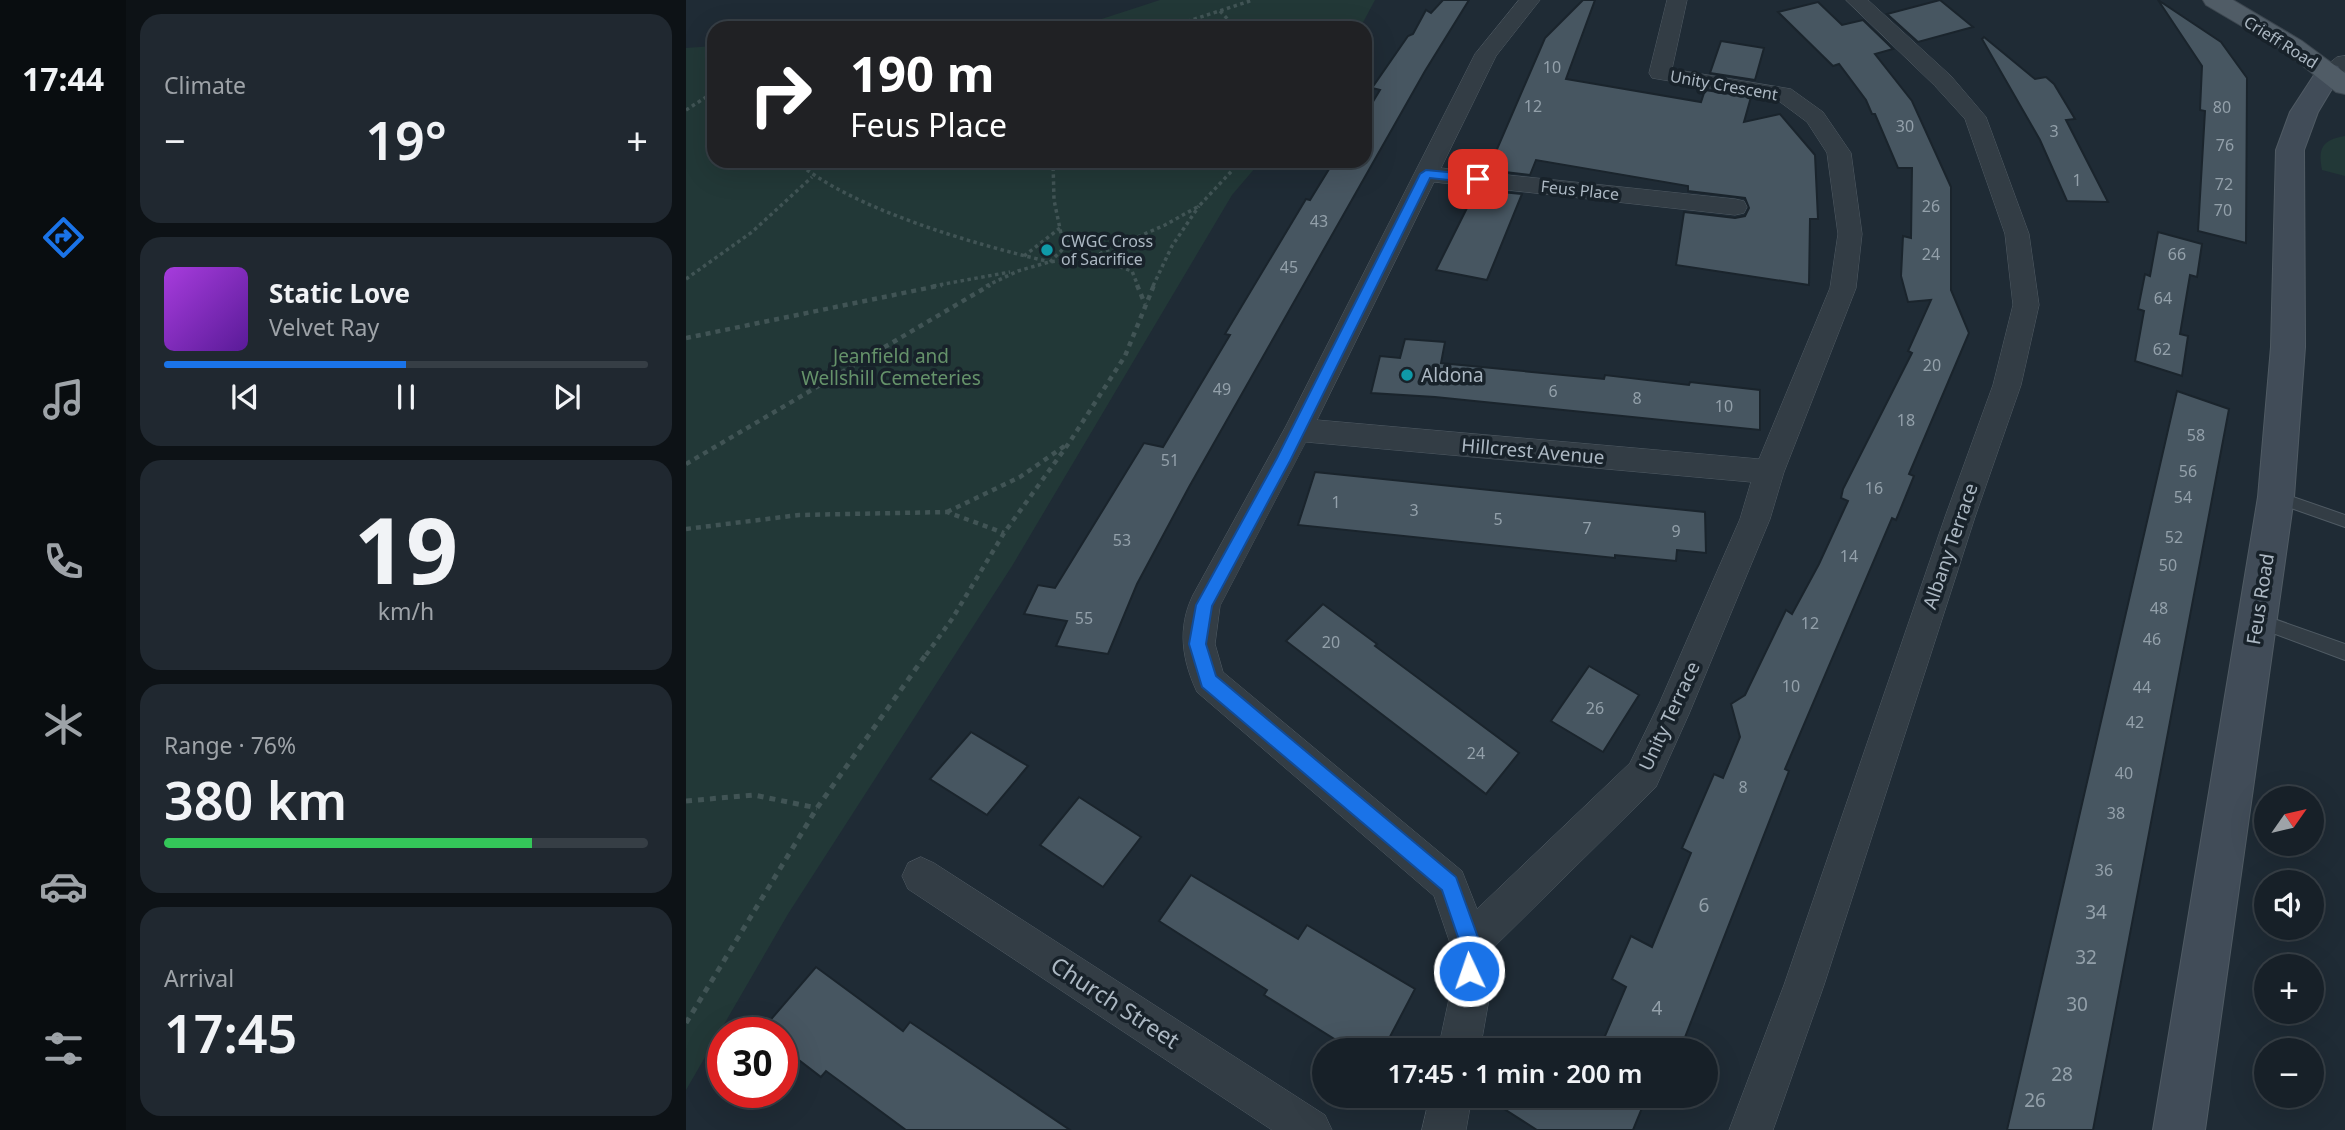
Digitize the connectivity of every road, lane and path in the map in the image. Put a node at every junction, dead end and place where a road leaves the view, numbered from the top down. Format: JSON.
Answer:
{"nodes":[{"id":1,"x":1253,"y":0,"type":"edge"},
{"id":2,"x":1530,"y":0,"type":"edge"},
{"id":3,"x":1677,"y":0,"type":"edge"},
{"id":4,"x":1856,"y":0,"type":"edge"},
{"id":5,"x":2215,"y":0,"type":"edge"},
{"id":6,"x":1220,"y":12,"type":"junction"},
{"id":7,"x":1190,"y":21,"type":"edge"},
{"id":8,"x":1229,"y":21,"type":"edge"},
{"id":9,"x":2340,"y":73,"type":"edge"},
{"id":10,"x":707,"y":96,"type":"edge"},
{"id":11,"x":686,"y":110,"type":"edge"},
{"id":12,"x":803,"y":168,"type":"edge"},
{"id":13,"x":1053,"y":168,"type":"edge"},
{"id":14,"x":1234,"y":168,"type":"edge"},
{"id":15,"x":1426,"y":174,"type":"junction"},
{"id":16,"x":812,"y":177,"type":"junction"},
{"id":17,"x":1199,"y":206,"type":"junction"},
{"id":18,"x":1735,"y":207,"type":"dead end"},
{"id":19,"x":1060,"y":228,"type":"junction"},
{"id":20,"x":1023,"y":256,"type":"junction"},
{"id":21,"x":1092,"y":257,"type":"junction"},
{"id":22,"x":1049,"y":262,"type":"junction"},
{"id":23,"x":1018,"y":271,"type":"junction"},
{"id":24,"x":686,"y":279,"type":"edge"},
{"id":25,"x":1145,"y":304,"type":"junction"},
{"id":26,"x":686,"y":338,"type":"edge"},
{"id":27,"x":1298,"y":430,"type":"junction"},
{"id":28,"x":1069,"y":443,"type":"junction"},
{"id":29,"x":686,"y":464,"type":"edge"},
{"id":30,"x":1769,"y":472,"type":"junction"},
{"id":31,"x":2276,"y":497,"type":"junction"},
{"id":32,"x":947,"y":512,"type":"junction"},
{"id":33,"x":2345,"y":521,"type":"edge"},
{"id":34,"x":686,"y":529,"type":"edge"},
{"id":35,"x":1004,"y":533,"type":"junction"},
{"id":36,"x":2257,"y":620,"type":"junction"},
{"id":37,"x":2345,"y":652,"type":"edge"},
{"id":38,"x":686,"y":801,"type":"edge"},
{"id":39,"x":817,"y":808,"type":"junction"},
{"id":40,"x":921,"y":876,"type":"dead end"},
{"id":41,"x":1470,"y":943,"type":"junction"},
{"id":42,"x":686,"y":1023,"type":"edge"},
{"id":43,"x":1461,"y":1038,"type":"edge"},
{"id":44,"x":1449,"y":1108,"type":"edge"},
{"id":45,"x":1310,"y":1130,"type":"edge"},
{"id":46,"x":1444,"y":1130,"type":"edge"},
{"id":47,"x":1751,"y":1130,"type":"edge"},
{"id":48,"x":2179,"y":1130,"type":"edge"}],
"edges":[{"from":1,"to":6,"type":"path"},
{"from":2,"to":15,"type":"street"},
{"from":3,"to":30,"type":"street","name":"Unity Crescent"},
{"from":4,"to":47,"type":"street","name":"Albany Terrace"},
{"from":5,"to":9,"type":"main road","name":"Crieff Road"},
{"from":6,"to":7,"type":"path"},
{"from":6,"to":8,"type":"path"},
{"from":9,"to":31,"type":"street","name":"Feus Road"},
{"from":10,"to":11,"type":"path"},
{"from":12,"to":16,"type":"path"},
{"from":13,"to":19,"type":"path"},
{"from":14,"to":17,"type":"path"},
{"from":15,"to":18,"type":"street","name":"Feus Place"},
{"from":15,"to":27,"type":"street"},
{"from":16,"to":20,"type":"path"},
{"from":16,"to":24,"type":"path"},
{"from":17,"to":21,"type":"path"},
{"from":17,"to":25,"type":"path"},
{"from":19,"to":20,"type":"path"},
{"from":19,"to":22,"type":"path"},
{"from":20,"to":22,"type":"path"},
{"from":21,"to":22,"type":"path"},
{"from":21,"to":25,"type":"path"},
{"from":22,"to":23,"type":"path"},
{"from":23,"to":26,"type":"path"},
{"from":23,"to":29,"type":"path"},
{"from":25,"to":28,"type":"path"},
{"from":27,"to":30,"type":"street","name":"Hillcrest Avenue"},
{"from":27,"to":41,"type":"street"},
{"from":28,"to":32,"type":"path"},
{"from":28,"to":35,"type":"path"},
{"from":30,"to":41,"type":"street","name":"Unity Terrace"},
{"from":31,"to":33,"type":"lane"},
{"from":31,"to":36,"type":"street","name":"Feus Road"},
{"from":32,"to":34,"type":"path"},
{"from":32,"to":35,"type":"path"},
{"from":35,"to":39,"type":"path"},
{"from":36,"to":37,"type":"lane"},
{"from":36,"to":48,"type":"street","name":"Feus Road"},
{"from":38,"to":39,"type":"path"},
{"from":39,"to":42,"type":"path"},
{"from":40,"to":45,"type":"street","name":"Church Street"},
{"from":41,"to":43,"type":"street"},
{"from":44,"to":46,"type":"street"}]}
